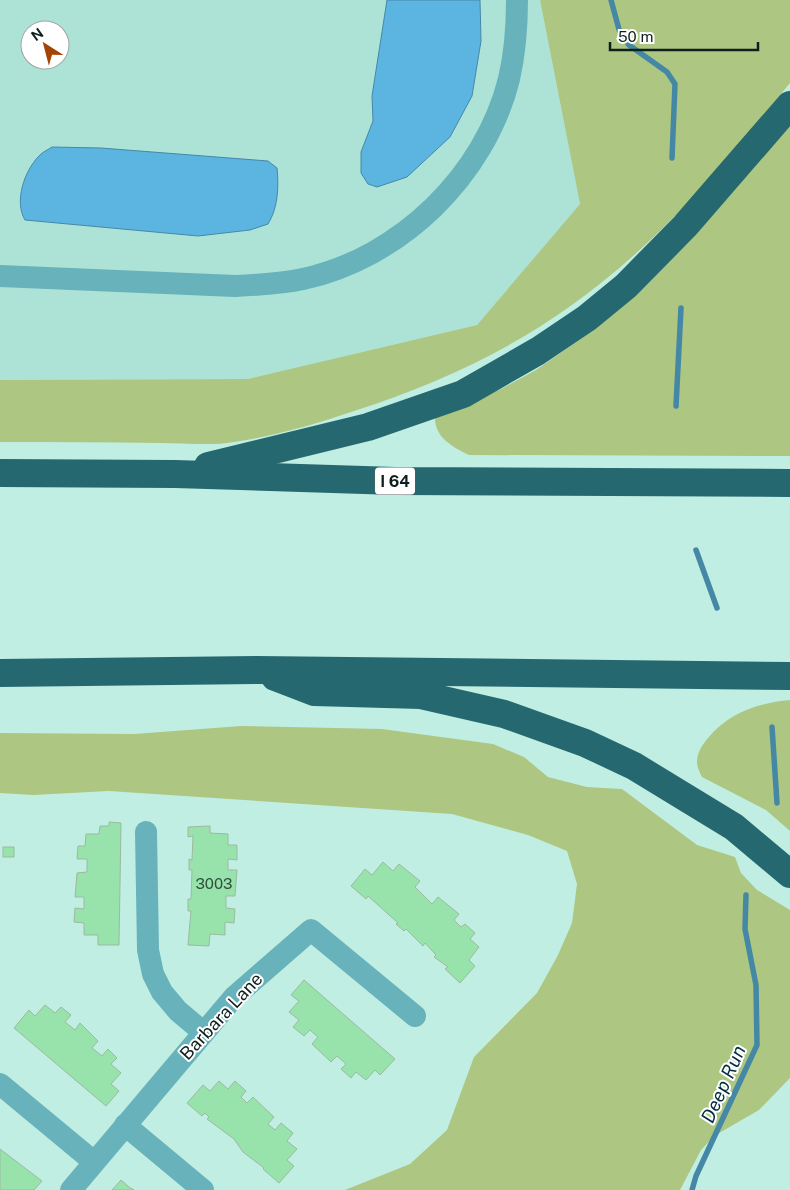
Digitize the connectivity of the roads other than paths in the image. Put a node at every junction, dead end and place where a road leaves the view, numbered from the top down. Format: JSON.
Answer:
{"nodes":[{"id":1,"x":517,"y":0,"type":"edge"},
{"id":2,"x":790,"y":105,"type":"edge"},
{"id":3,"x":0,"y":276,"type":"edge"},
{"id":4,"x":0,"y":473,"type":"edge"},
{"id":5,"x":175,"y":474,"type":"junction"},
{"id":6,"x":790,"y":483,"type":"edge"},
{"id":7,"x":257,"y":670,"type":"junction"},
{"id":8,"x":0,"y":673,"type":"edge"},
{"id":9,"x":790,"y":676,"type":"edge"},
{"id":10,"x":146,"y":832,"type":"dead end"},
{"id":11,"x":790,"y":874,"type":"edge"},
{"id":12,"x":415,"y":1016,"type":"dead end"},
{"id":13,"x":203,"y":1032,"type":"junction"},
{"id":14,"x":0,"y":1084,"type":"edge"},
{"id":15,"x":126,"y":1125,"type":"junction"},
{"id":16,"x":94,"y":1162,"type":"junction"},
{"id":17,"x":71,"y":1190,"type":"edge"},
{"id":18,"x":203,"y":1190,"type":"edge"}],
"edges":[{"from":1,"to":3,"type":"street"},
{"from":2,"to":5,"type":"highway"},
{"from":4,"to":5,"type":"highway","number":"I 64"},
{"from":5,"to":6,"type":"highway","number":"I 64"},
{"from":7,"to":8,"type":"highway"},
{"from":7,"to":9,"type":"highway"},
{"from":7,"to":11,"type":"highway"},
{"from":10,"to":13,"type":"street"},
{"from":12,"to":13,"type":"street","name":"Barbara Lane"},
{"from":13,"to":15,"type":"street","name":"Barbara Lane"},
{"from":14,"to":16,"type":"street"},
{"from":15,"to":16,"type":"street","name":"Barbara Lane"},
{"from":15,"to":18,"type":"street"},
{"from":16,"to":17,"type":"street","name":"Barbara Lane"}]}
